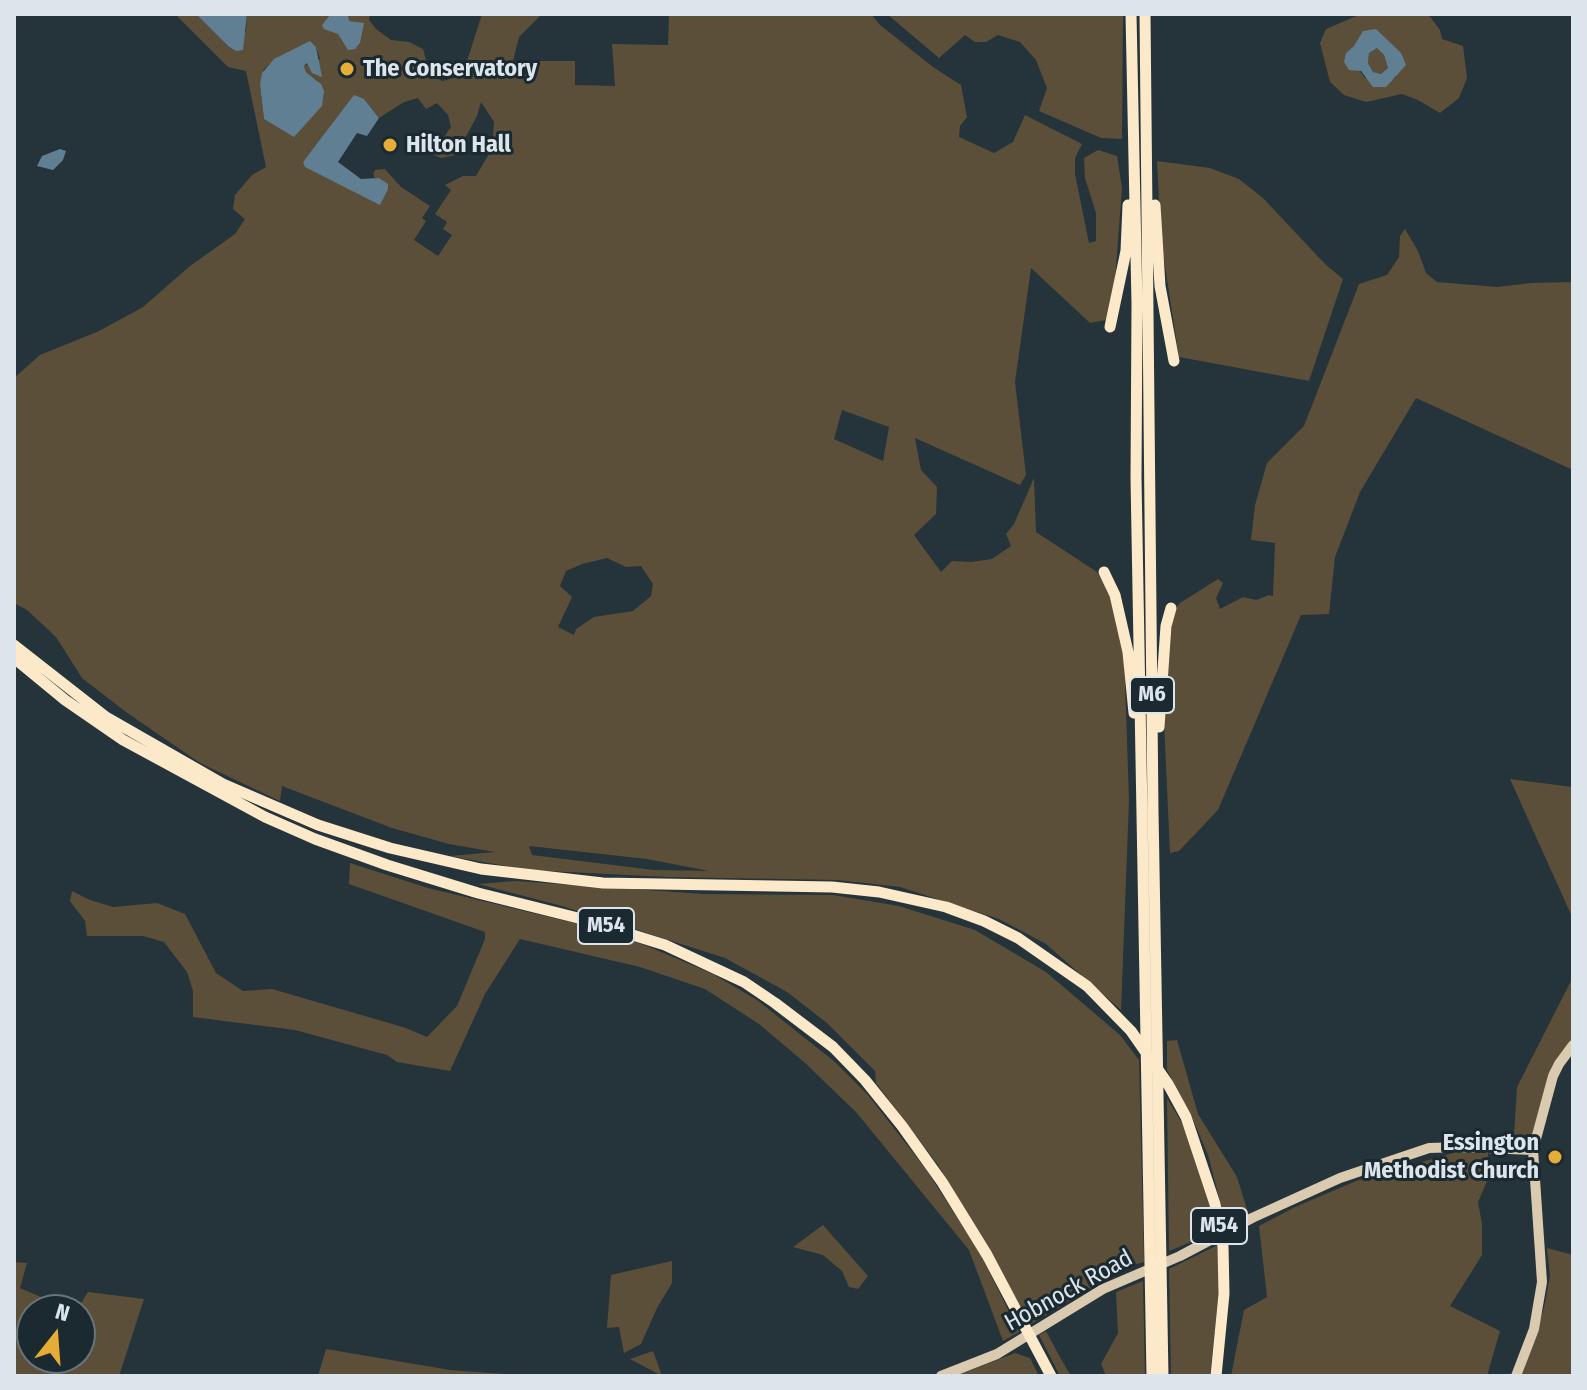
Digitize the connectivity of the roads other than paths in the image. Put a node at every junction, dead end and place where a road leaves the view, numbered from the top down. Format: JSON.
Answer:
{"nodes":[{"id":1,"x":1131,"y":14,"type":"edge"},
{"id":2,"x":1145,"y":14,"type":"edge"},
{"id":3,"x":1146,"y":88,"type":"junction"},
{"id":4,"x":1132,"y":90,"type":"junction"},
{"id":5,"x":1110,"y":327,"type":"dead end"},
{"id":6,"x":1174,"y":361,"type":"dead end"},
{"id":7,"x":1104,"y":572,"type":"dead end"},
{"id":8,"x":1171,"y":608,"type":"dead end"},
{"id":9,"x":14,"y":642,"type":"edge"},
{"id":10,"x":14,"y":660,"type":"edge"},
{"id":11,"x":1147,"y":810,"type":"junction"},
{"id":12,"x":1573,"y":1045,"type":"edge"},
{"id":13,"x":1533,"y":1150,"type":"junction"},
{"id":14,"x":941,"y":1376,"type":"edge"},
{"id":15,"x":1051,"y":1376,"type":"edge"},
{"id":16,"x":1152,"y":1376,"type":"edge"},
{"id":17,"x":1163,"y":1376,"type":"edge"},
{"id":18,"x":1216,"y":1376,"type":"edge"},
{"id":19,"x":1516,"y":1376,"type":"edge"}],
"edges":[{"from":1,"to":4,"type":"highway","number":"M6"},
{"from":2,"to":3,"type":"highway","number":"M6"},
{"from":3,"to":6,"type":"highway"},
{"from":3,"to":11,"type":"highway","number":"M6"},
{"from":4,"to":5,"type":"highway"},
{"from":4,"to":11,"type":"highway","number":"M6"},
{"from":7,"to":11,"type":"highway"},
{"from":8,"to":11,"type":"highway"},
{"from":9,"to":18,"type":"highway","number":"M54"},
{"from":10,"to":15,"type":"highway","number":"M54"},
{"from":11,"to":16,"type":"highway","number":"M6"},
{"from":11,"to":17,"type":"highway","number":"M6"},
{"from":12,"to":13,"type":"main road"},
{"from":13,"to":14,"type":"main road","name":"Hobnock Road"},
{"from":13,"to":19,"type":"main road"}]}
